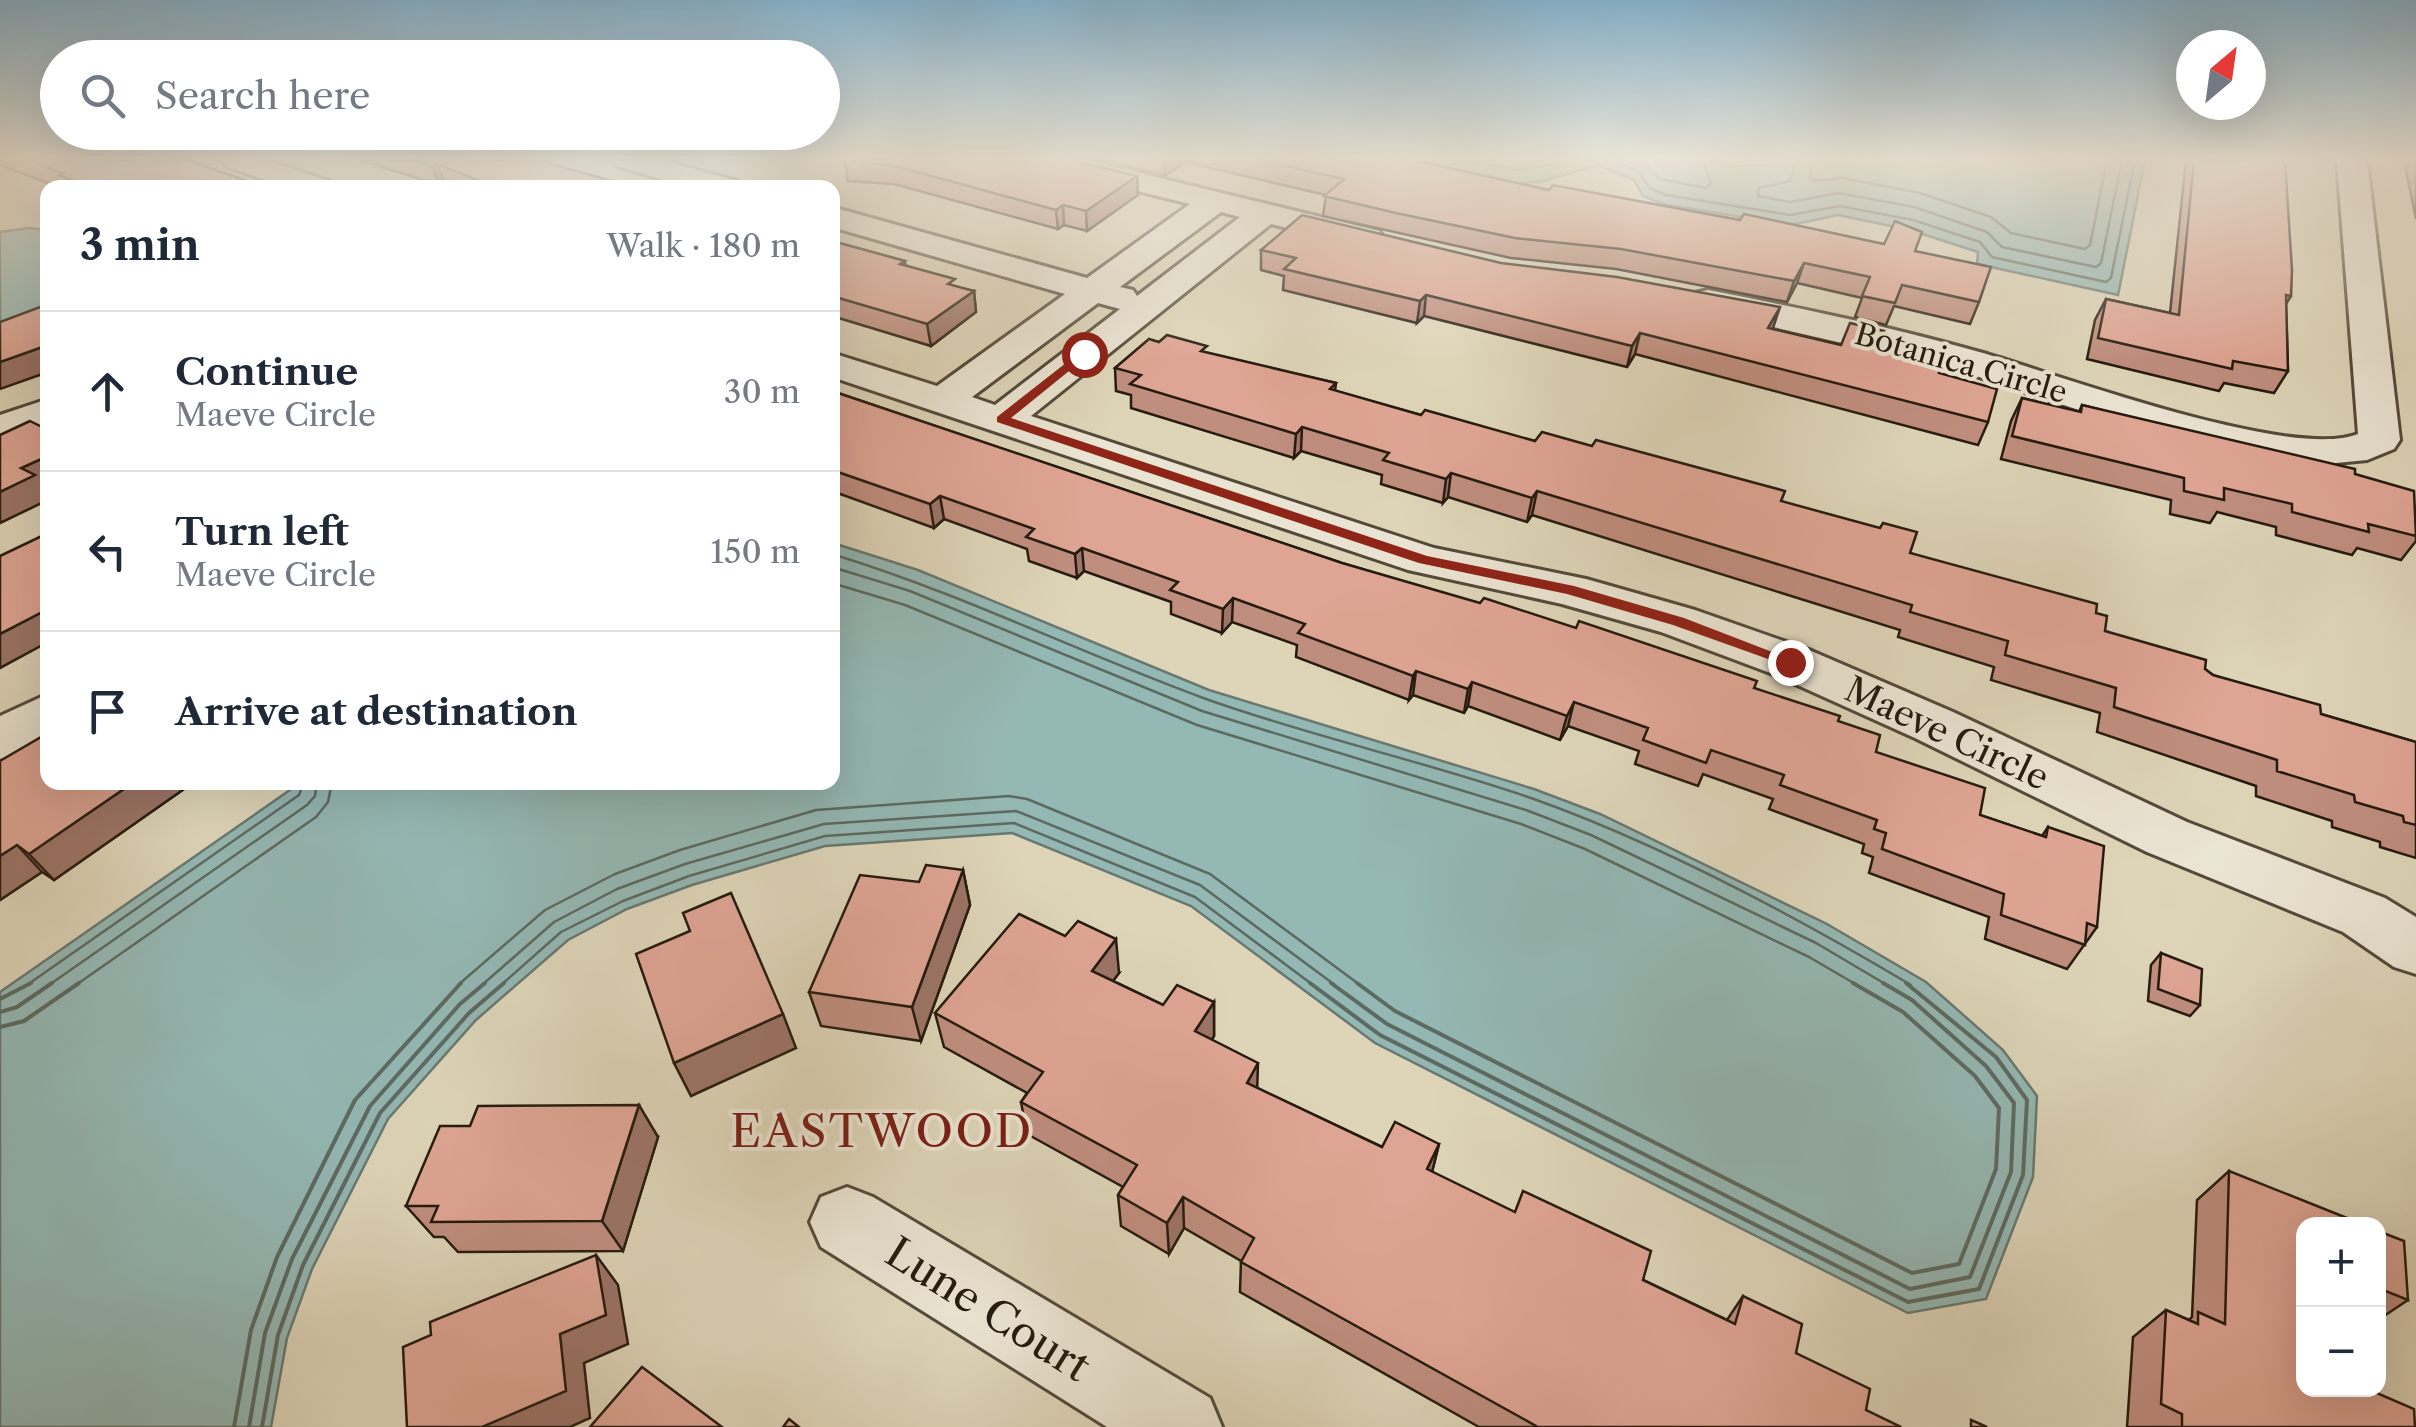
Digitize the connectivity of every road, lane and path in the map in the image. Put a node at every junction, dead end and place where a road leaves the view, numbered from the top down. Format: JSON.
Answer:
{"nodes":[{"id":1,"x":863,"y":227,"type":"edge"},
{"id":2,"x":1180,"y":227,"type":"edge"},
{"id":3,"x":1248,"y":227,"type":"edge"},
{"id":4,"x":1321,"y":227,"type":"edge"},
{"id":5,"x":2358,"y":227,"type":"edge"},
{"id":6,"x":1161,"y":242,"type":"junction"},
{"id":7,"x":1409,"y":248,"type":"edge"},
{"id":8,"x":1211,"y":255,"type":"junction"},
{"id":9,"x":1095,"y":291,"type":"junction"},
{"id":10,"x":1671,"y":294,"type":"edge"},
{"id":11,"x":1147,"y":306,"type":"junction"},
{"id":12,"x":1030,"y":338,"type":"junction"},
{"id":13,"x":1084,"y":354,"type":"junction"},
{"id":14,"x":840,"y":367,"type":"edge"},
{"id":15,"x":943,"y":400,"type":"junction"},
{"id":16,"x":40,"y":415,"type":"edge"},
{"id":17,"x":1002,"y":420,"type":"junction"},
{"id":18,"x":0,"y":429,"type":"edge"},
{"id":19,"x":40,"y":717,"type":"edge"},
{"id":20,"x":0,"y":740,"type":"edge"},
{"id":21,"x":2416,"y":949,"type":"edge"},
{"id":22,"x":847,"y":1222,"type":"dead end"},
{"id":23,"x":1181,"y":1427,"type":"edge"}],
"edges":[{"from":1,"to":9,"type":"street"},
{"from":2,"to":6,"type":"street"},
{"from":3,"to":8,"type":"street"},
{"from":4,"to":7,"type":"street"},
{"from":5,"to":10,"type":"street","name":"Botanica Circle"},
{"from":6,"to":8,"type":"street"},
{"from":6,"to":9,"type":"street"},
{"from":8,"to":11,"type":"street"},
{"from":9,"to":11,"type":"street"},
{"from":9,"to":12,"type":"street"},
{"from":11,"to":13,"type":"street"},
{"from":12,"to":13,"type":"street"},
{"from":12,"to":15,"type":"street"},
{"from":13,"to":17,"type":"street"},
{"from":14,"to":15,"type":"street","name":"Maeve Circle"},
{"from":15,"to":17,"type":"street","name":"Maeve Circle"},
{"from":16,"to":18,"type":"street"},
{"from":17,"to":21,"type":"street","name":"Maeve Circle"},
{"from":19,"to":20,"type":"street"},
{"from":22,"to":23,"type":"street","name":"Lune Court"}]}
